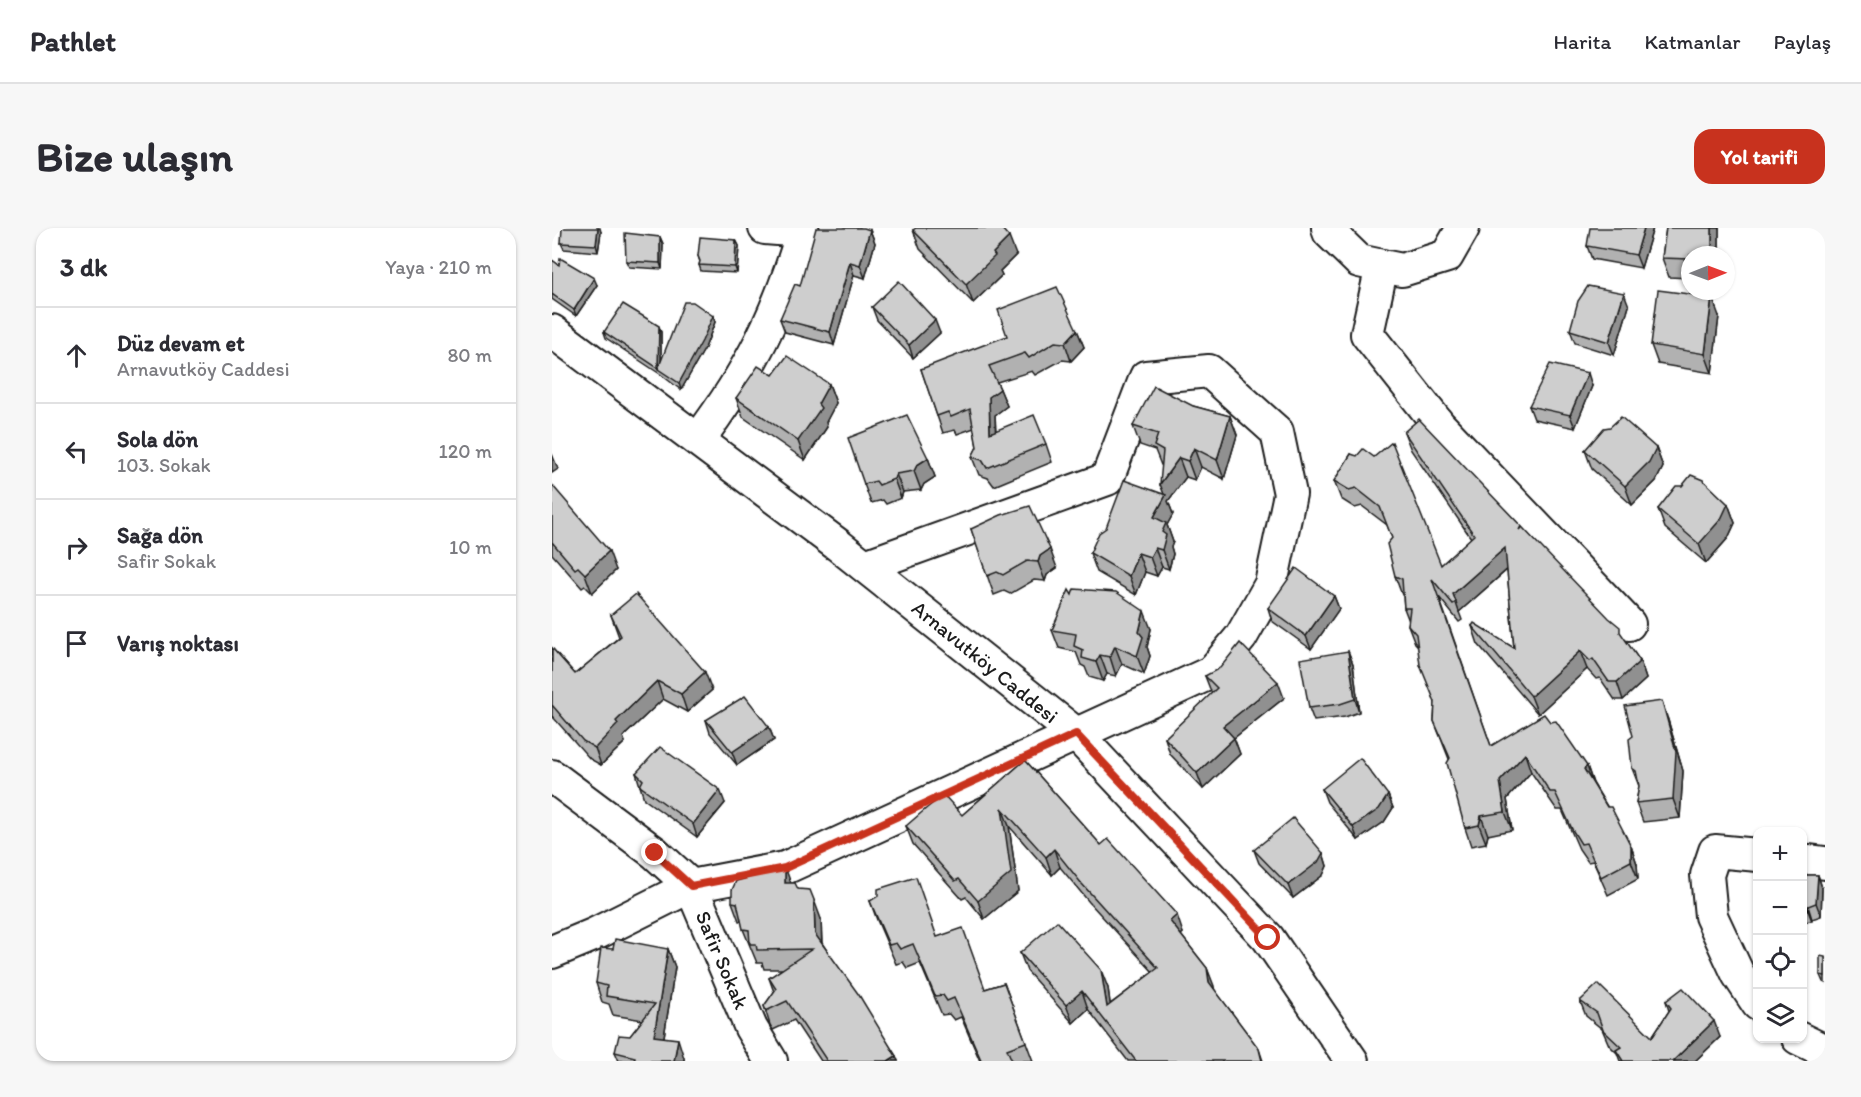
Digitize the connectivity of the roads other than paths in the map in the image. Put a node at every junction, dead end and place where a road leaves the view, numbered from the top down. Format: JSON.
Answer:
{"nodes":[{"id":1,"x":765,"y":228,"type":"edge"},
{"id":2,"x":1328,"y":228,"type":"edge"},
{"id":3,"x":1463,"y":228,"type":"edge"},
{"id":4,"x":1382,"y":266,"type":"junction"},
{"id":5,"x":552,"y":331,"type":"edge"},
{"id":6,"x":698,"y":441,"type":"junction"},
{"id":7,"x":865,"y":566,"type":"junction"},
{"id":8,"x":1629,"y":624,"type":"dead end"},
{"id":9,"x":1076,"y":734,"type":"junction"},
{"id":10,"x":552,"y":776,"type":"edge"},
{"id":11,"x":1753,"y":855,"type":"edge"},
{"id":12,"x":1807,"y":861,"type":"edge"},
{"id":13,"x":1825,"y":863,"type":"edge"},
{"id":14,"x":691,"y":886,"type":"junction"},
{"id":15,"x":552,"y":952,"type":"edge"},
{"id":16,"x":1753,"y":996,"type":"edge"},
{"id":17,"x":1807,"y":1042,"type":"edge"},
{"id":18,"x":1825,"y":1051,"type":"edge"},
{"id":19,"x":771,"y":1061,"type":"edge"},
{"id":20,"x":1352,"y":1061,"type":"edge"}],
"edges":[{"from":1,"to":6,"type":"street"},
{"from":2,"to":4,"type":"street"},
{"from":3,"to":4,"type":"street"},
{"from":4,"to":8,"type":"street"},
{"from":5,"to":6,"type":"street","name":"Arnavutköy Caddesi"},
{"from":6,"to":7,"type":"street","name":"Arnavutköy Caddesi"},
{"from":7,"to":9,"type":"street","name":"Arnavutköy Caddesi"},
{"from":7,"to":9,"type":"street"},
{"from":9,"to":14,"type":"street"},
{"from":9,"to":20,"type":"street","name":"Arnavutköy Caddesi"},
{"from":10,"to":14,"type":"street","name":"Safir Sokak"},
{"from":11,"to":16,"type":"street"},
{"from":12,"to":13,"type":"street"},
{"from":14,"to":15,"type":"street"},
{"from":14,"to":19,"type":"street","name":"Safir Sokak"},
{"from":17,"to":18,"type":"street"}]}
